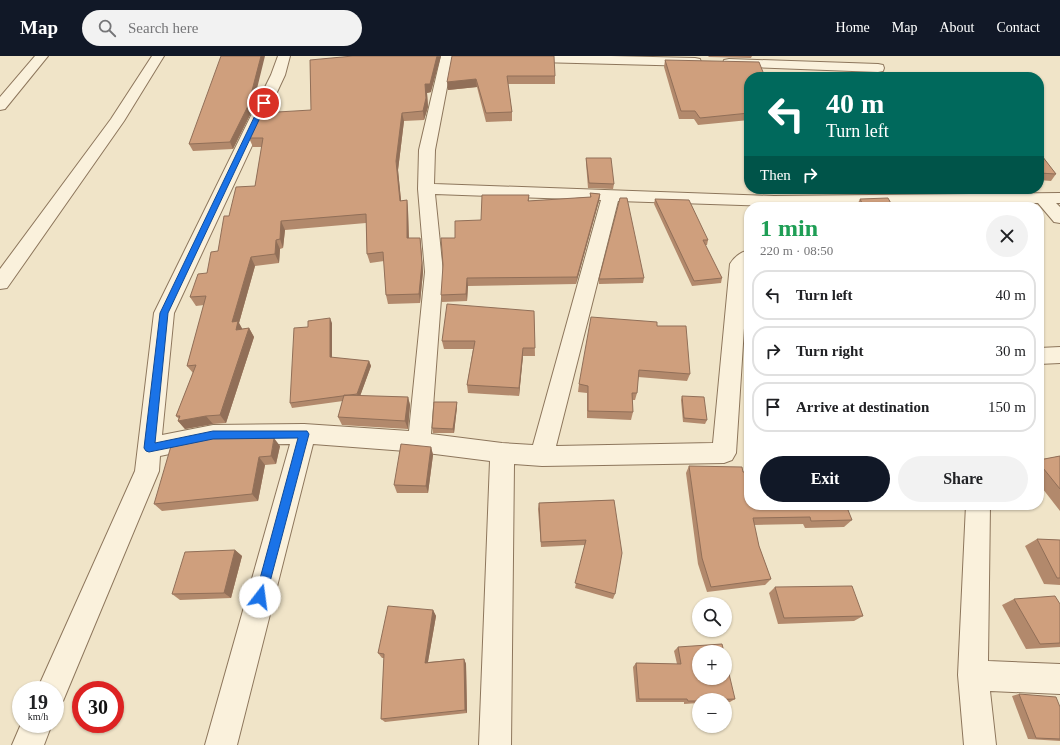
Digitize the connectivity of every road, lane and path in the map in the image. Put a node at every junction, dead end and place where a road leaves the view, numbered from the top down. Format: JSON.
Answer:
{"nodes":[{"id":1,"x":42,"y":56,"type":"edge"},
{"id":2,"x":158,"y":56,"type":"edge"},
{"id":3,"x":284,"y":56,"type":"edge"},
{"id":4,"x":447,"y":56,"type":"edge"},
{"id":5,"x":464,"y":56,"type":"edge"},
{"id":6,"x":551,"y":56,"type":"edge"},
{"id":7,"x":873,"y":56,"type":"edge"},
{"id":8,"x":862,"y":72,"type":"edge"},
{"id":9,"x":879,"y":72,"type":"edge"},
{"id":10,"x":0,"y":106,"type":"edge"},
{"id":11,"x":426,"y":189,"type":"junction"},
{"id":12,"x":611,"y":195,"type":"junction"},
{"id":13,"x":1042,"y":197,"type":"junction"},
{"id":14,"x":1060,"y":198,"type":"edge"},
{"id":15,"x":779,"y":199,"type":"edge"},
{"id":16,"x":922,"y":199,"type":"edge"},
{"id":17,"x":1060,"y":218,"type":"edge"},
{"id":18,"x":744,"y":260,"type":"edge"},
{"id":19,"x":0,"y":284,"type":"edge"},
{"id":20,"x":1060,"y":355,"type":"edge"},
{"id":21,"x":1044,"y":356,"type":"edge"},
{"id":22,"x":304,"y":434,"type":"junction"},
{"id":23,"x":419,"y":442,"type":"junction"},
{"id":24,"x":149,"y":448,"type":"junction"},
{"id":25,"x":502,"y":453,"type":"junction"},
{"id":26,"x":542,"y":456,"type":"junction"},
{"id":27,"x":978,"y":510,"type":"edge"},
{"id":28,"x":973,"y":676,"type":"junction"},
{"id":29,"x":1060,"y":679,"type":"edge"},
{"id":30,"x":56,"y":681,"type":"edge"},
{"id":31,"x":33,"y":733,"type":"edge"},
{"id":32,"x":28,"y":745,"type":"edge"},
{"id":33,"x":221,"y":745,"type":"edge"},
{"id":34,"x":495,"y":745,"type":"edge"},
{"id":35,"x":980,"y":745,"type":"edge"}],
"edges":[{"from":1,"to":10,"type":"street"},
{"from":2,"to":19,"type":"street"},
{"from":3,"to":24,"type":"street"},
{"from":4,"to":11,"type":"street"},
{"from":5,"to":6,"type":"street"},
{"from":6,"to":8,"type":"street"},
{"from":7,"to":9,"type":"street"},
{"from":11,"to":12,"type":"street"},
{"from":11,"to":23,"type":"street"},
{"from":12,"to":15,"type":"street"},
{"from":12,"to":26,"type":"street"},
{"from":13,"to":14,"type":"street"},
{"from":13,"to":16,"type":"street"},
{"from":13,"to":17,"type":"street"},
{"from":15,"to":16,"type":"street"},
{"from":18,"to":26,"type":"street"},
{"from":20,"to":21,"type":"street"},
{"from":22,"to":23,"type":"street"},
{"from":22,"to":24,"type":"street"},
{"from":22,"to":33,"type":"street"},
{"from":23,"to":25,"type":"street"},
{"from":24,"to":30,"type":"street"},
{"from":25,"to":26,"type":"street"},
{"from":25,"to":34,"type":"street"},
{"from":27,"to":28,"type":"street"},
{"from":28,"to":29,"type":"street"},
{"from":28,"to":35,"type":"street"},
{"from":31,"to":32,"type":"street"}]}
